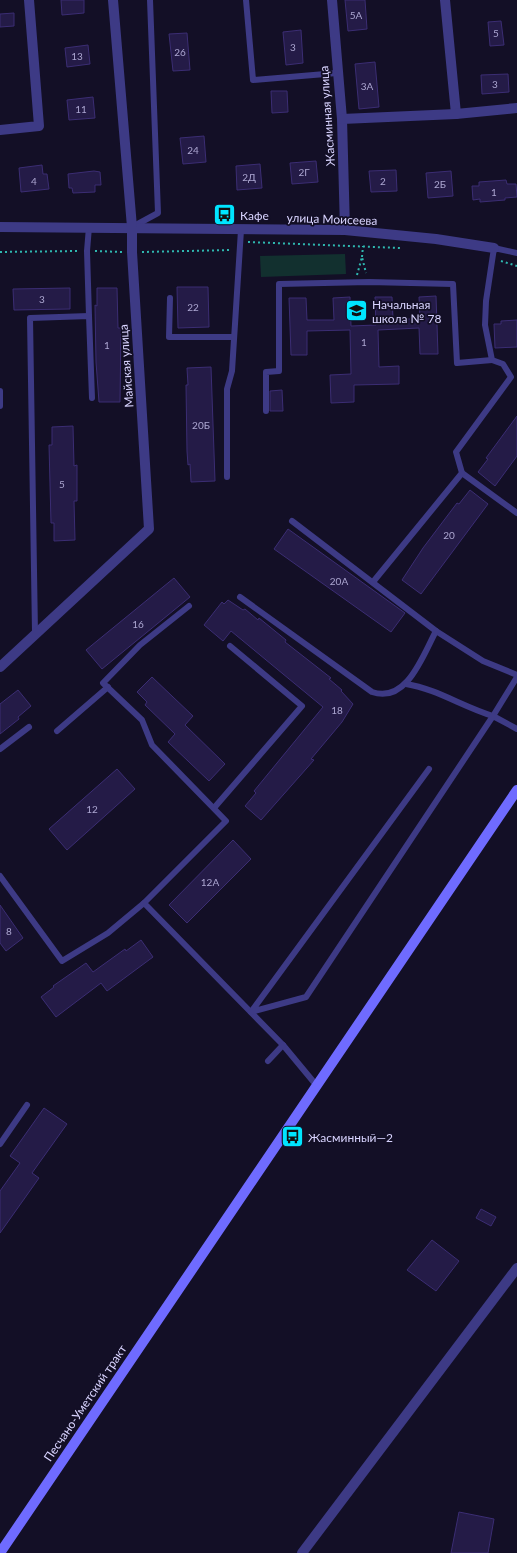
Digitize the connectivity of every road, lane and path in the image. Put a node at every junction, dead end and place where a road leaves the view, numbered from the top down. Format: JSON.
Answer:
{"nodes":[{"id":1,"x":29,"y":0,"type":"edge"},
{"id":2,"x":113,"y":0,"type":"edge"},
{"id":3,"x":150,"y":0,"type":"edge"},
{"id":4,"x":246,"y":0,"type":"edge"},
{"id":5,"x":332,"y":0,"type":"edge"},
{"id":6,"x":445,"y":0,"type":"edge"},
{"id":7,"x":337,"y":73,"type":"junction"},
{"id":8,"x":517,"y":108,"type":"edge"},
{"id":9,"x":456,"y":114,"type":"junction"},
{"id":10,"x":342,"y":120,"type":"junction"},
{"id":11,"x":0,"y":130,"type":"edge"},
{"id":12,"x":0,"y":227,"type":"edge"},
{"id":13,"x":89,"y":227,"type":"junction"},
{"id":14,"x":132,"y":227,"type":"junction"},
{"id":15,"x":241,"y":230,"type":"junction"},
{"id":16,"x":345,"y":230,"type":"junction"},
{"id":17,"x":250,"y":241,"type":"dead end"},
{"id":18,"x":363,"y":246,"type":"junction"},
{"id":19,"x":402,"y":248,"type":"dead end"},
{"id":20,"x":494,"y":248,"type":"junction"},
{"id":21,"x":517,"y":253,"type":"edge"},
{"id":22,"x":362,"y":257,"type":"junction"},
{"id":23,"x":512,"y":264,"type":"dead end"},
{"id":24,"x":517,"y":266,"type":"edge"},
{"id":25,"x":369,"y":282,"type":"junction"},
{"id":26,"x":354,"y":283,"type":"junction"},
{"id":27,"x":170,"y":298,"type":"dead end"},
{"id":28,"x":89,"y":316,"type":"junction"},
{"id":29,"x":234,"y":337,"type":"junction"},
{"id":30,"x":492,"y":360,"type":"junction"},
{"id":31,"x":0,"y":391,"type":"edge"},
{"id":32,"x":92,"y":398,"type":"dead end"},
{"id":33,"x":0,"y":406,"type":"edge"},
{"id":34,"x":266,"y":411,"type":"dead end"},
{"id":35,"x":462,"y":473,"type":"junction"},
{"id":36,"x":227,"y":477,"type":"dead end"},
{"id":37,"x":517,"y":513,"type":"edge"},
{"id":38,"x":292,"y":521,"type":"dead end"},
{"id":39,"x":374,"y":582,"type":"junction"},
{"id":40,"x":240,"y":597,"type":"dead end"},
{"id":41,"x":189,"y":606,"type":"dead end"},
{"id":42,"x":436,"y":631,"type":"junction"},
{"id":43,"x":35,"y":633,"type":"junction"},
{"id":44,"x":230,"y":646,"type":"dead end"},
{"id":45,"x":0,"y":667,"type":"edge"},
{"id":46,"x":517,"y":676,"type":"edge"},
{"id":47,"x":406,"y":684,"type":"junction"},
{"id":48,"x":108,"y":687,"type":"junction"},
{"id":49,"x":493,"y":716,"type":"junction"},
{"id":50,"x":29,"y":727,"type":"dead end"},
{"id":51,"x":517,"y":729,"type":"edge"},
{"id":52,"x":57,"y":731,"type":"dead end"},
{"id":53,"x":0,"y":749,"type":"edge"},
{"id":54,"x":429,"y":769,"type":"dead end"},
{"id":55,"x":517,"y":790,"type":"edge"},
{"id":56,"x":214,"y":808,"type":"junction"},
{"id":57,"x":0,"y":876,"type":"edge"},
{"id":58,"x":144,"y":903,"type":"junction"},
{"id":59,"x":251,"y":1012,"type":"junction"},
{"id":60,"x":283,"y":1044,"type":"junction"},
{"id":61,"x":268,"y":1061,"type":"dead end"},
{"id":62,"x":317,"y":1086,"type":"junction"},
{"id":63,"x":27,"y":1105,"type":"dead end"},
{"id":64,"x":0,"y":1144,"type":"edge"},
{"id":65,"x":517,"y":1268,"type":"edge"},
{"id":66,"x":0,"y":1553,"type":"edge"},
{"id":67,"x":302,"y":1553,"type":"edge"}],
"edges":[{"from":1,"to":11,"type":"street"},
{"from":2,"to":14,"type":"street","name":"Майская улица"},
{"from":3,"to":14,"type":"lane"},
{"from":4,"to":7,"type":"lane"},
{"from":5,"to":7,"type":"street","name":"Жасминная улица"},
{"from":6,"to":9,"type":"street"},
{"from":7,"to":10,"type":"street","name":"Жасминная улица"},
{"from":8,"to":9,"type":"street"},
{"from":9,"to":10,"type":"street"},
{"from":10,"to":16,"type":"street","name":"Жасминная улица"},
{"from":12,"to":13,"type":"street","name":"улица Моисеева"},
{"from":13,"to":14,"type":"street","name":"улица Моисеева"},
{"from":13,"to":28,"type":"lane"},
{"from":14,"to":15,"type":"street","name":"улица Моисеева"},
{"from":14,"to":43,"type":"street","name":"Майская улица"},
{"from":15,"to":16,"type":"street","name":"улица Моисеева"},
{"from":15,"to":29,"type":"lane"},
{"from":16,"to":20,"type":"street","name":"улица Моисеева"},
{"from":17,"to":18,"type":"path"},
{"from":18,"to":19,"type":"path"},
{"from":18,"to":22,"type":"path"},
{"from":20,"to":21,"type":"lane","name":"улица Моисеева"},
{"from":20,"to":30,"type":"lane"},
{"from":22,"to":25,"type":"path"},
{"from":22,"to":26,"type":"path"},
{"from":23,"to":24,"type":"path"},
{"from":25,"to":26,"type":"lane"},
{"from":25,"to":30,"type":"lane"},
{"from":26,"to":34,"type":"lane"},
{"from":27,"to":29,"type":"lane"},
{"from":28,"to":32,"type":"lane"},
{"from":28,"to":43,"type":"lane"},
{"from":29,"to":36,"type":"lane"},
{"from":30,"to":35,"type":"lane"},
{"from":31,"to":33,"type":"lane"},
{"from":35,"to":37,"type":"lane"},
{"from":35,"to":39,"type":"lane"},
{"from":38,"to":39,"type":"lane"},
{"from":39,"to":42,"type":"lane"},
{"from":40,"to":47,"type":"lane"},
{"from":41,"to":48,"type":"lane"},
{"from":42,"to":46,"type":"lane"},
{"from":42,"to":47,"type":"lane"},
{"from":43,"to":45,"type":"street","name":"Майская улица"},
{"from":44,"to":56,"type":"lane"},
{"from":46,"to":49,"type":"lane"},
{"from":47,"to":49,"type":"lane"},
{"from":48,"to":52,"type":"lane"},
{"from":48,"to":56,"type":"lane"},
{"from":49,"to":51,"type":"lane"},
{"from":49,"to":59,"type":"lane"},
{"from":50,"to":53,"type":"lane"},
{"from":54,"to":59,"type":"lane"},
{"from":55,"to":62,"type":"main road","name":"Песчано-Уметский тракт"},
{"from":56,"to":58,"type":"lane"},
{"from":57,"to":58,"type":"lane"},
{"from":58,"to":59,"type":"lane"},
{"from":59,"to":60,"type":"lane"},
{"from":60,"to":61,"type":"lane"},
{"from":60,"to":62,"type":"lane"},
{"from":62,"to":66,"type":"main road","name":"Песчано-Уметский тракт"},
{"from":63,"to":64,"type":"lane"},
{"from":65,"to":67,"type":"street"}]}
